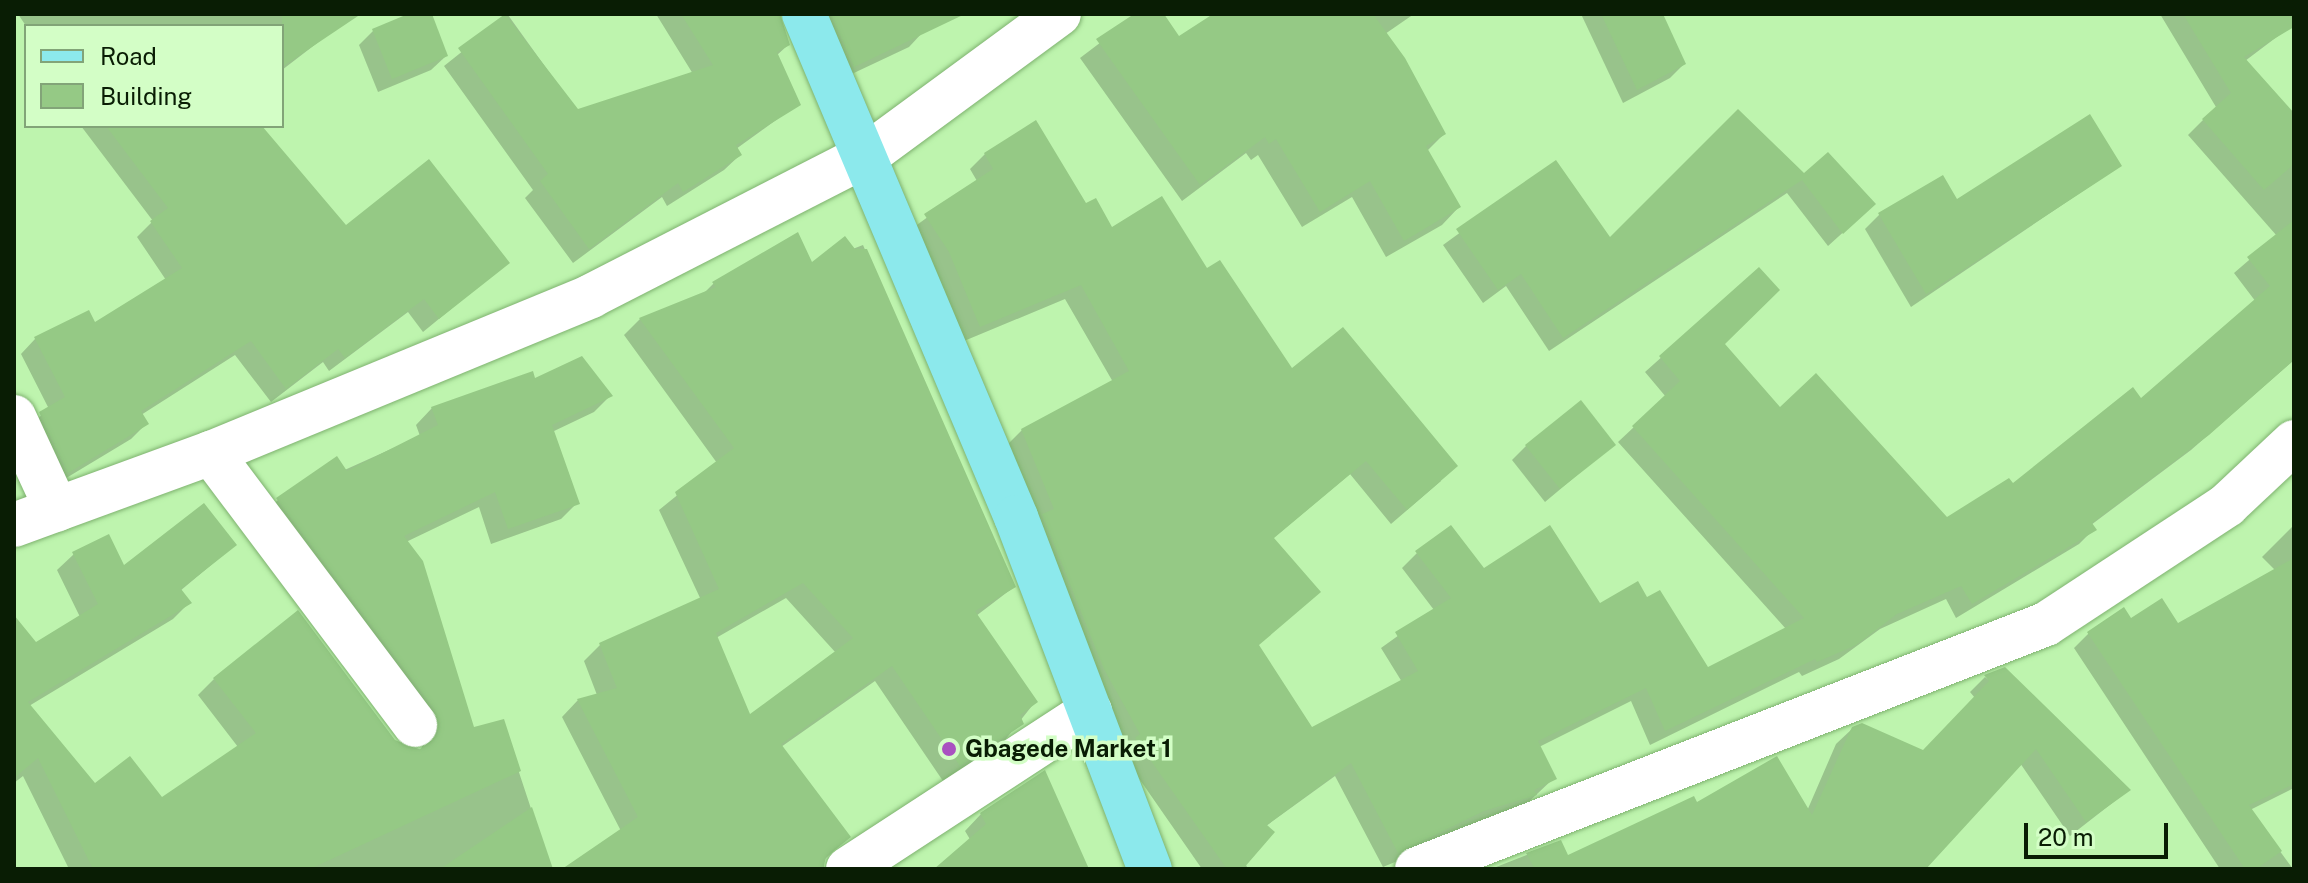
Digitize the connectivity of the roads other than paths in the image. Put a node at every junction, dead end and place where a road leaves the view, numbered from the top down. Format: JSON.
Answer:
{"nodes":[{"id":1,"x":804,"y":14,"type":"edge"},
{"id":2,"x":1059,"y":14,"type":"edge"},
{"id":3,"x":867,"y":155,"type":"junction"},
{"id":4,"x":14,"y":417,"type":"edge"},
{"id":5,"x":2294,"y":442,"type":"edge"},
{"id":6,"x":211,"y":453,"type":"junction"},
{"id":7,"x":57,"y":510,"type":"junction"},
{"id":8,"x":14,"y":525,"type":"edge"},
{"id":9,"x":1090,"y":711,"type":"junction"},
{"id":10,"x":415,"y":725,"type":"dead end"},
{"id":11,"x":848,"y":869,"type":"edge"},
{"id":12,"x":1150,"y":869,"type":"edge"},
{"id":13,"x":1417,"y":869,"type":"edge"}],
"edges":[{"from":1,"to":3,"type":"main road"},
{"from":2,"to":3,"type":"street"},
{"from":3,"to":6,"type":"street"},
{"from":3,"to":9,"type":"main road"},
{"from":4,"to":7,"type":"street"},
{"from":5,"to":13,"type":"street"},
{"from":6,"to":7,"type":"street"},
{"from":6,"to":10,"type":"street"},
{"from":7,"to":8,"type":"street"},
{"from":9,"to":11,"type":"street"},
{"from":9,"to":12,"type":"main road"}]}
